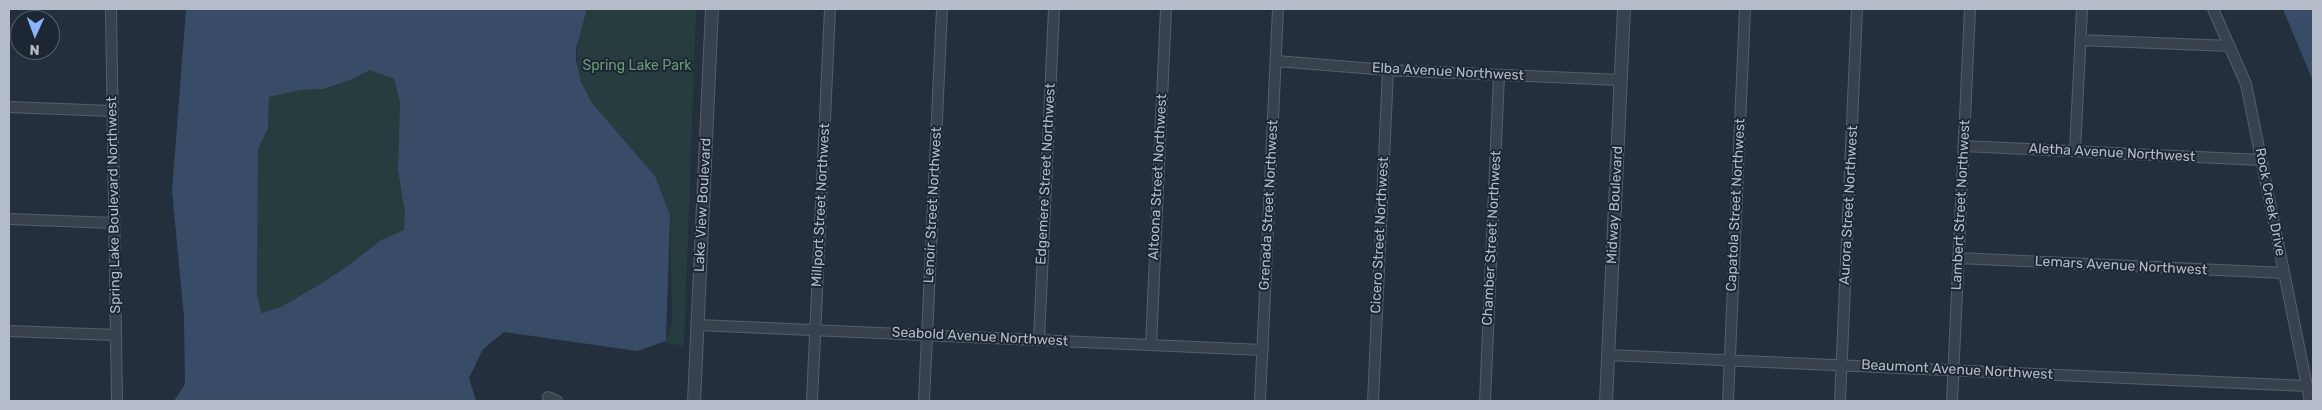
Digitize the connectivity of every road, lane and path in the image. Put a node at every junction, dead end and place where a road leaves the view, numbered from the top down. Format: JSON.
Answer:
{"nodes":[{"id":1,"x":110,"y":9,"type":"edge"},
{"id":2,"x":712,"y":9,"type":"edge"},
{"id":3,"x":830,"y":9,"type":"edge"},
{"id":4,"x":942,"y":9,"type":"edge"},
{"id":5,"x":1054,"y":9,"type":"edge"},
{"id":6,"x":1166,"y":9,"type":"edge"},
{"id":7,"x":1278,"y":9,"type":"edge"},
{"id":8,"x":1624,"y":9,"type":"edge"},
{"id":9,"x":1745,"y":9,"type":"edge"},
{"id":10,"x":1858,"y":9,"type":"edge"},
{"id":11,"x":1970,"y":9,"type":"edge"},
{"id":12,"x":2082,"y":9,"type":"edge"},
{"id":13,"x":2213,"y":9,"type":"edge"},
{"id":14,"x":2080,"y":40,"type":"junction"},
{"id":15,"x":2230,"y":46,"type":"junction"},
{"id":16,"x":1276,"y":61,"type":"junction"},
{"id":17,"x":1388,"y":70,"type":"junction"},
{"id":18,"x":1500,"y":75,"type":"junction"},
{"id":19,"x":1621,"y":80,"type":"junction"},
{"id":20,"x":9,"y":107,"type":"edge"},
{"id":21,"x":112,"y":111,"type":"junction"},
{"id":22,"x":1963,"y":146,"type":"junction"},
{"id":23,"x":2075,"y":151,"type":"junction"},
{"id":24,"x":2261,"y":160,"type":"junction"},
{"id":25,"x":9,"y":219,"type":"edge"},
{"id":26,"x":114,"y":223,"type":"junction"},
{"id":27,"x":1958,"y":258,"type":"junction"},
{"id":28,"x":2284,"y":273,"type":"junction"},
{"id":29,"x":698,"y":324,"type":"junction"},
{"id":30,"x":815,"y":330,"type":"junction"},
{"id":31,"x":9,"y":331,"type":"edge"},
{"id":32,"x":116,"y":335,"type":"junction"},
{"id":33,"x":927,"y":335,"type":"junction"},
{"id":34,"x":1039,"y":340,"type":"junction"},
{"id":35,"x":1151,"y":345,"type":"junction"},
{"id":36,"x":1263,"y":350,"type":"junction"},
{"id":37,"x":1608,"y":355,"type":"junction"},
{"id":38,"x":1729,"y":360,"type":"junction"},
{"id":39,"x":1841,"y":365,"type":"junction"},
{"id":40,"x":1953,"y":370,"type":"junction"},
{"id":41,"x":2307,"y":386,"type":"junction"},
{"id":42,"x":118,"y":401,"type":"edge"},
{"id":43,"x":694,"y":401,"type":"edge"},
{"id":44,"x":812,"y":401,"type":"edge"},
{"id":45,"x":924,"y":401,"type":"edge"},
{"id":46,"x":1260,"y":401,"type":"edge"},
{"id":47,"x":1372,"y":401,"type":"edge"},
{"id":48,"x":1485,"y":401,"type":"edge"},
{"id":49,"x":1606,"y":401,"type":"edge"},
{"id":50,"x":1728,"y":401,"type":"edge"},
{"id":51,"x":1840,"y":401,"type":"edge"},
{"id":52,"x":1952,"y":401,"type":"edge"},
{"id":53,"x":2310,"y":401,"type":"edge"}],
"edges":[{"from":1,"to":21,"type":"street","name":"Spring Lake Boulevard Northwest"},
{"from":2,"to":29,"type":"street","name":"Lake View Boulevard"},
{"from":3,"to":30,"type":"street","name":"Millport Street Northwest"},
{"from":4,"to":33,"type":"street","name":"Lenoir Street Northwest"},
{"from":5,"to":34,"type":"street","name":"Edgemere Street Northwest"},
{"from":6,"to":35,"type":"street","name":"Altoona Street Northwest"},
{"from":7,"to":16,"type":"street","name":"Grenada Street Northwest"},
{"from":8,"to":19,"type":"street","name":"Midway Boulevard"},
{"from":9,"to":38,"type":"street","name":"Capatola Street Northwest"},
{"from":10,"to":39,"type":"street","name":"Aurora Street Northwest"},
{"from":11,"to":22,"type":"street","name":"Lambert Street Northwest"},
{"from":12,"to":14,"type":"street"},
{"from":13,"to":15,"type":"street","name":"Rock Creek Drive"},
{"from":14,"to":15,"type":"street"},
{"from":14,"to":23,"type":"street"},
{"from":15,"to":24,"type":"street","name":"Rock Creek Drive"},
{"from":16,"to":17,"type":"street","name":"Elba Avenue Northwest"},
{"from":16,"to":36,"type":"street","name":"Grenada Street Northwest"},
{"from":17,"to":18,"type":"street","name":"Elba Avenue Northwest"},
{"from":17,"to":47,"type":"street","name":"Cicero Street Northwest"},
{"from":18,"to":19,"type":"street","name":"Elba Avenue Northwest"},
{"from":18,"to":48,"type":"street","name":"Chamber Street Northwest"},
{"from":19,"to":37,"type":"street","name":"Midway Boulevard"},
{"from":20,"to":21,"type":"street"},
{"from":21,"to":26,"type":"street","name":"Spring Lake Boulevard Northwest"},
{"from":22,"to":23,"type":"street","name":"Aletha Avenue Northwest"},
{"from":22,"to":27,"type":"street","name":"Lambert Street Northwest"},
{"from":23,"to":24,"type":"street","name":"Aletha Avenue Northwest"},
{"from":24,"to":28,"type":"street","name":"Rock Creek Drive"},
{"from":25,"to":26,"type":"street"},
{"from":26,"to":32,"type":"street","name":"Spring Lake Boulevard Northwest"},
{"from":27,"to":28,"type":"street","name":"Lemars Avenue Northwest"},
{"from":27,"to":40,"type":"street","name":"Lambert Street Northwest"},
{"from":28,"to":41,"type":"street","name":"Rock Creek Drive"},
{"from":29,"to":30,"type":"street","name":"Seabold Avenue Northwest"},
{"from":29,"to":43,"type":"street","name":"Lake View Boulevard"},
{"from":30,"to":33,"type":"street","name":"Seabold Avenue Northwest"},
{"from":30,"to":44,"type":"street","name":"Millport Street Northwest"},
{"from":31,"to":32,"type":"street"},
{"from":32,"to":42,"type":"street","name":"Spring Lake Boulevard Northwest"},
{"from":33,"to":34,"type":"street","name":"Seabold Avenue Northwest"},
{"from":33,"to":45,"type":"street","name":"Lenoir Street Northwest"},
{"from":34,"to":35,"type":"street","name":"Seabold Avenue Northwest"},
{"from":35,"to":36,"type":"street","name":"Seabold Avenue Northwest"},
{"from":36,"to":46,"type":"street","name":"Grenada Street Northwest"},
{"from":37,"to":38,"type":"street","name":"Beaumont Avenue Northwest"},
{"from":37,"to":49,"type":"street","name":"Midway Boulevard"},
{"from":38,"to":39,"type":"street","name":"Beaumont Avenue Northwest"},
{"from":38,"to":50,"type":"street","name":"Capatola Street Northwest"},
{"from":39,"to":40,"type":"street","name":"Beaumont Avenue Northwest"},
{"from":39,"to":51,"type":"street","name":"Aurora Street Northwest"},
{"from":40,"to":41,"type":"street","name":"Beaumont Avenue Northwest"},
{"from":40,"to":52,"type":"street","name":"Lambert Street Northwest"},
{"from":41,"to":53,"type":"street","name":"Rock Creek Drive"}]}
